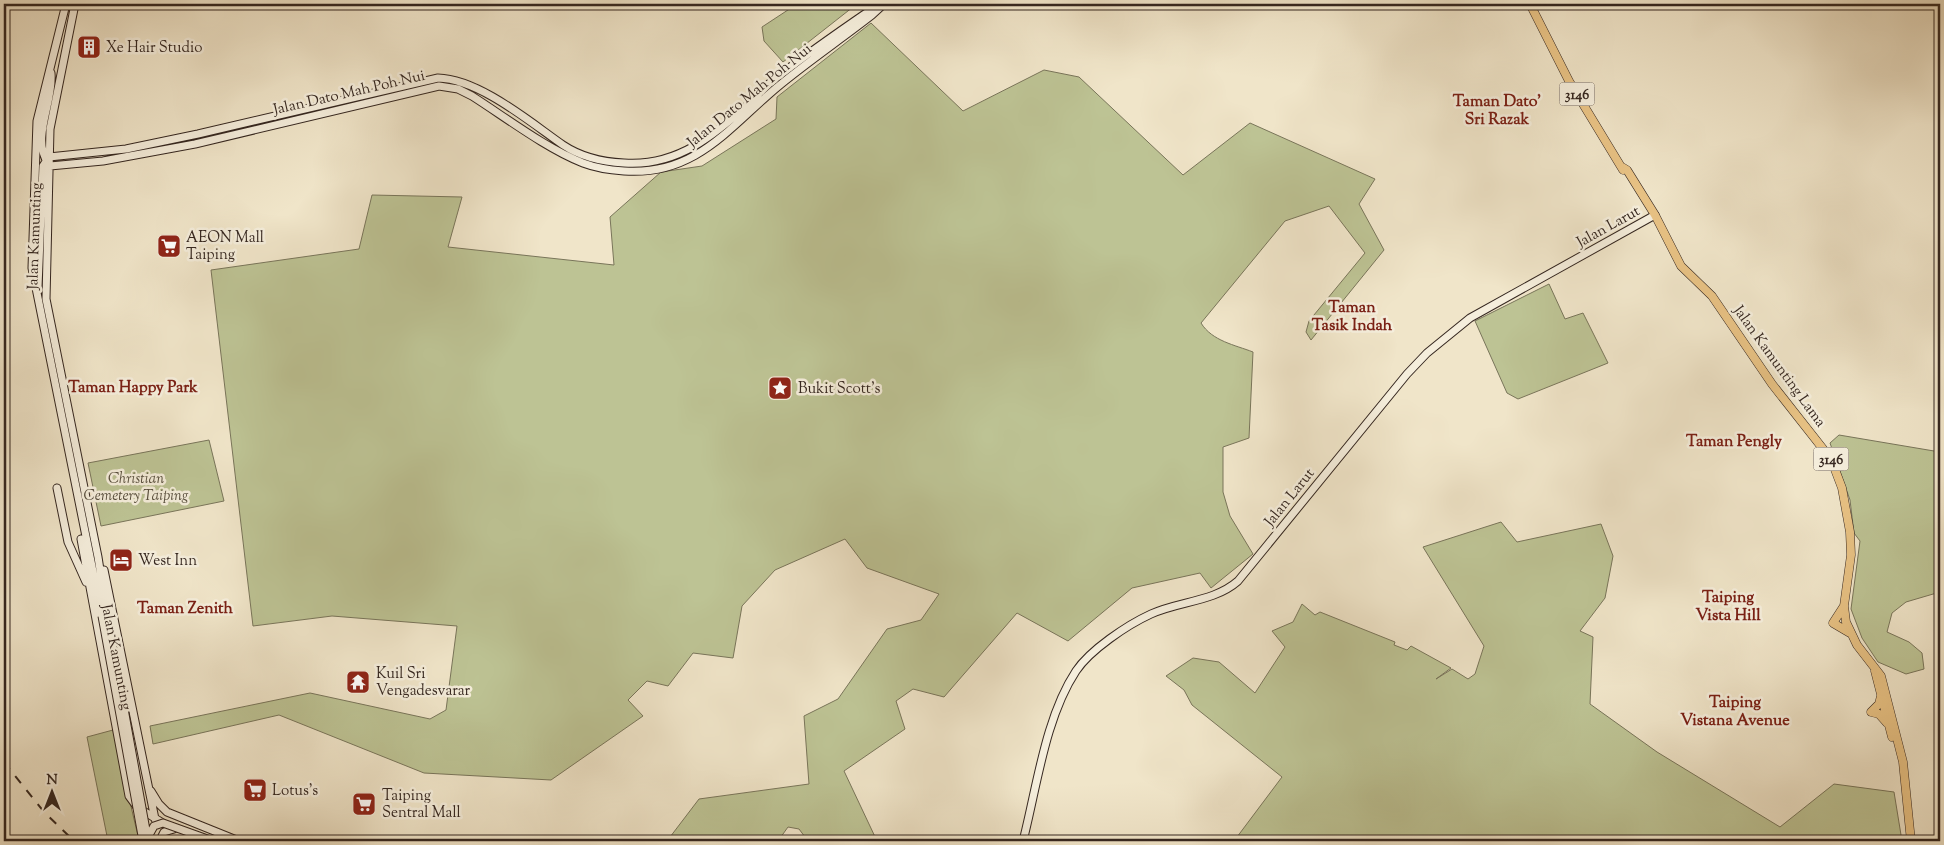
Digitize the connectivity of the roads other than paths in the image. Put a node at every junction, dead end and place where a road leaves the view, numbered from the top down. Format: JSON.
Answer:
{"nodes":[{"id":1,"x":66,"y":4,"type":"edge"},
{"id":2,"x":75,"y":4,"type":"edge"},
{"id":3,"x":1530,"y":4,"type":"edge"},
{"id":4,"x":883,"y":5,"type":"edge"},
{"id":5,"x":51,"y":69,"type":"junction"},
{"id":6,"x":438,"y":78,"type":"junction"},
{"id":7,"x":439,"y":86,"type":"junction"},
{"id":8,"x":48,"y":161,"type":"junction"},
{"id":9,"x":1654,"y":216,"type":"junction"},
{"id":10,"x":1683,"y":273,"type":"junction"},
{"id":11,"x":1691,"y":276,"type":"junction"},
{"id":12,"x":1694,"y":285,"type":"junction"},
{"id":13,"x":38,"y":299,"type":"junction"},
{"id":14,"x":1716,"y":303,"type":"junction"},
{"id":15,"x":57,"y":488,"type":"dead end"},
{"id":16,"x":80,"y":511,"type":"junction"},
{"id":17,"x":98,"y":557,"type":"junction"},
{"id":18,"x":92,"y":599,"type":"junction"},
{"id":19,"x":1844,"y":606,"type":"junction"},
{"id":20,"x":104,"y":615,"type":"junction"},
{"id":21,"x":1850,"y":633,"type":"junction"},
{"id":22,"x":1875,"y":670,"type":"junction"},
{"id":23,"x":1881,"y":696,"type":"junction"},
{"id":24,"x":1888,"y":706,"type":"junction"},
{"id":25,"x":1888,"y":723,"type":"junction"},
{"id":26,"x":1900,"y":763,"type":"junction"},
{"id":27,"x":145,"y":777,"type":"junction"},
{"id":28,"x":138,"y":807,"type":"junction"},
{"id":29,"x":166,"y":811,"type":"junction"},
{"id":30,"x":155,"y":819,"type":"junction"},
{"id":31,"x":174,"y":829,"type":"junction"},
{"id":32,"x":146,"y":840,"type":"edge"},
{"id":33,"x":160,"y":840,"type":"dead end"},
{"id":34,"x":203,"y":841,"type":"edge"},
{"id":35,"x":213,"y":841,"type":"edge"},
{"id":36,"x":239,"y":841,"type":"edge"},
{"id":37,"x":1023,"y":841,"type":"edge"},
{"id":38,"x":1911,"y":841,"type":"edge"}],
"edges":[{"from":1,"to":5,"type":"main road","name":"Jalan Kamunting"},
{"from":2,"to":8,"type":"main road","name":"Jalan Kamunting"},
{"from":3,"to":9,"type":"main road","name":"Jalan Kamunting Lama","number":"3146"},
{"from":4,"to":6,"type":"main road","name":"Jalan Dato Mah Poh Nui"},
{"from":4,"to":7,"type":"main road","name":"Jalan Dato Mah Poh Nui"},
{"from":5,"to":8,"type":"main road"},
{"from":5,"to":13,"type":"main road","name":"Jalan Kamunting"},
{"from":6,"to":7,"type":"main road"},
{"from":6,"to":8,"type":"main road","name":"Jalan Dato Mah Poh Nui"},
{"from":7,"to":8,"type":"main road","name":"Jalan Dato Mah Poh Nui"},
{"from":8,"to":13,"type":"main road"},
{"from":8,"to":17,"type":"main road","name":"Jalan Kamunting"},
{"from":9,"to":10,"type":"main road","name":"Jalan Kamunting Lama","number":"3146"},
{"from":9,"to":11,"type":"main road","name":"Jalan Kamunting Lama","number":"3146"},
{"from":9,"to":37,"type":"main road","name":"Jalan Larut"},
{"from":10,"to":11,"type":"main road"},
{"from":10,"to":12,"type":"main road","name":"Jalan Kamunting Lama","number":"3146"},
{"from":11,"to":12,"type":"main road"},
{"from":11,"to":14,"type":"main road","name":"Jalan Kamunting Lama","number":"3146"},
{"from":12,"to":14,"type":"main road","name":"Jalan Kamunting Lama","number":"3146"},
{"from":13,"to":16,"type":"main road","name":"Jalan Kamunting"},
{"from":14,"to":19,"type":"main road","name":"Jalan Kamunting Lama","number":"3146"},
{"from":15,"to":18,"type":"main road"},
{"from":16,"to":18,"type":"main road","name":"Jalan Kamunting"},
{"from":16,"to":20,"type":"main road","name":"Jalan Kamunting"},
{"from":17,"to":20,"type":"main road","name":"Jalan Kamunting"},
{"from":17,"to":27,"type":"main road","name":"Jalan Kamunting"},
{"from":18,"to":28,"type":"main road","name":"Jalan Kamunting"},
{"from":19,"to":21,"type":"main road","name":"Jalan Kamunting Lama","number":"3146"},
{"from":19,"to":21,"type":"main road"},
{"from":20,"to":32,"type":"main road","name":"Jalan Kamunting","bridge":true},
{"from":21,"to":22,"type":"main road","name":"Jalan Kamunting Lama","number":"3146"},
{"from":22,"to":23,"type":"main road","name":"Jalan Kamunting Lama","number":"3146"},
{"from":22,"to":24,"type":"main road","name":"Jalan Kamunting Lama","number":"3146"},
{"from":23,"to":24,"type":"main road","name":"Jalan Kamunting Lama","number":"3146"},
{"from":23,"to":25,"type":"main road"},
{"from":24,"to":25,"type":"main road","name":"Jalan Kamunting Lama","number":"3146"},
{"from":24,"to":26,"type":"main road","name":"Jalan Kamunting Lama","number":"3146"},
{"from":25,"to":26,"type":"main road","name":"Jalan Kamunting Lama","number":"3146"},
{"from":26,"to":38,"type":"main road","name":"Jalan Kamunting Lama","number":"3146"},
{"from":27,"to":28,"type":"main road"},
{"from":27,"to":29,"type":"main road"},
{"from":27,"to":30,"type":"main road"},
{"from":28,"to":30,"type":"main road","name":"Jalan Kamunting"},
{"from":29,"to":30,"type":"main road"},
{"from":29,"to":36,"type":"main road"},
{"from":30,"to":31,"type":"main road","name":"Jalan Kamunting"},
{"from":31,"to":33,"type":"main road"},
{"from":31,"to":34,"type":"main road","name":"Jalan Kamunting"},
{"from":32,"to":35,"type":"main road","bridge":true}]}
